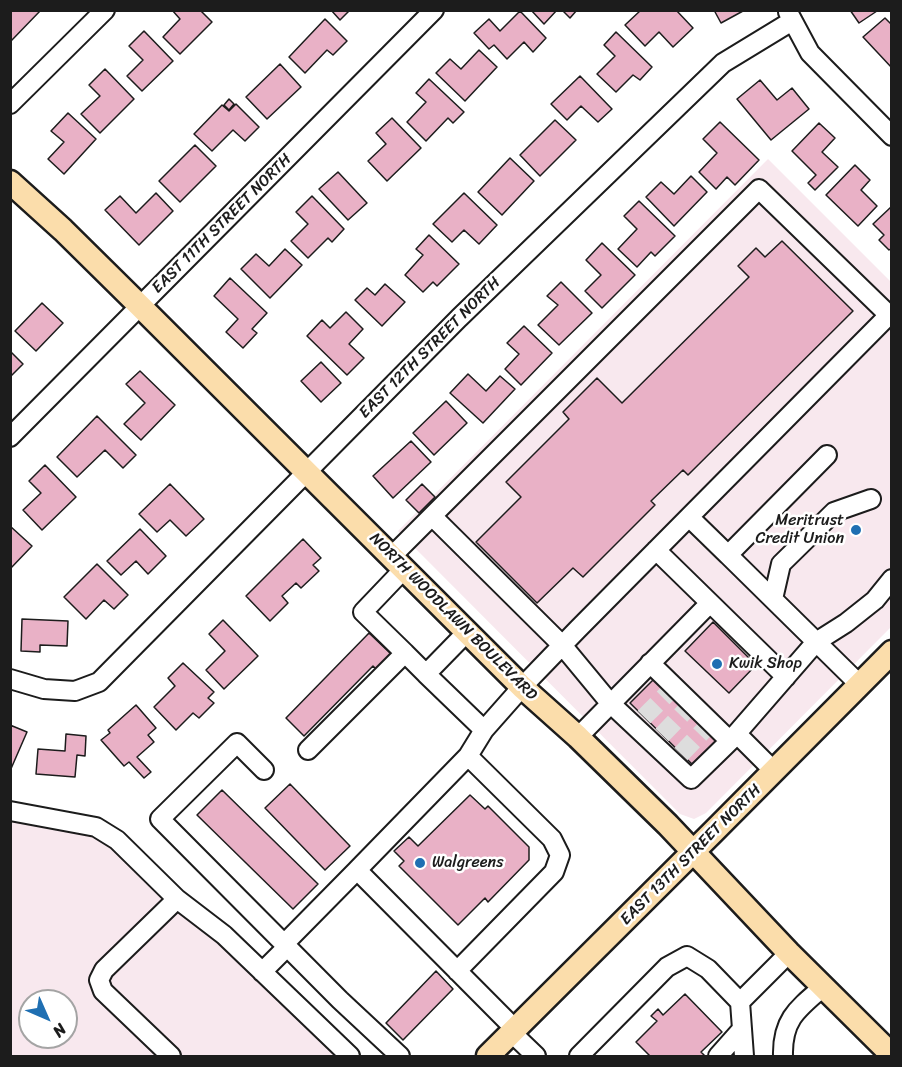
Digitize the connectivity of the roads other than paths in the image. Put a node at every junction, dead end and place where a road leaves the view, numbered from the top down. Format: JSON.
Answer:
{"nodes":[{"id":1,"x":105,"y":10,"type":"edge"},
{"id":2,"x":434,"y":10,"type":"edge"},
{"id":3,"x":790,"y":16,"type":"edge"},
{"id":4,"x":10,"y":104,"type":"edge"},
{"id":5,"x":891,"y":136,"type":"edge"},
{"id":6,"x":10,"y":182,"type":"edge"},
{"id":7,"x":140,"y":306,"type":"junction"},
{"id":8,"x":890,"y":317,"type":"edge"},
{"id":9,"x":10,"y":437,"type":"edge"},
{"id":10,"x":827,"y":455,"type":"dead end"},
{"id":11,"x":307,"y":471,"type":"junction"},
{"id":12,"x":871,"y":499,"type":"dead end"},
{"id":13,"x":432,"y":516,"type":"junction"},
{"id":14,"x":689,"y":517,"type":"junction"},
{"id":15,"x":656,"y":550,"type":"junction"},
{"id":16,"x":728,"y":555,"type":"junction"},
{"id":17,"x":398,"y":563,"type":"junction"},
{"id":18,"x":891,"y":579,"type":"edge"},
{"id":19,"x":772,"y":599,"type":"junction"},
{"id":20,"x":710,"y":603,"type":"junction"},
{"id":21,"x":466,"y":632,"type":"junction"},
{"id":22,"x":816,"y":642,"type":"junction"},
{"id":23,"x":562,"y":645,"type":"junction"},
{"id":24,"x":891,"y":652,"type":"edge"},
{"id":25,"x":405,"y":653,"type":"junction"},
{"id":26,"x":650,"y":663,"type":"junction"},
{"id":27,"x":426,"y":674,"type":"junction"},
{"id":28,"x":786,"y":677,"type":"junction"},
{"id":29,"x":10,"y":679,"type":"edge"},
{"id":30,"x":859,"y":684,"type":"junction"},
{"id":31,"x":522,"y":687,"type":"junction"},
{"id":32,"x":610,"y":703,"type":"junction"},
{"id":33,"x":484,"y":730,"type":"junction"},
{"id":34,"x":578,"y":737,"type":"junction"},
{"id":35,"x":734,"y":738,"type":"junction"},
{"id":36,"x":308,"y":750,"type":"dead end"},
{"id":37,"x":468,"y":756,"type":"junction"},
{"id":38,"x":264,"y":770,"type":"dead end"},
{"id":39,"x":774,"y":771,"type":"junction"},
{"id":40,"x":10,"y":811,"type":"edge"},
{"id":41,"x":693,"y":852,"type":"junction"},
{"id":42,"x":357,"y":870,"type":"junction"},
{"id":43,"x":177,"y":899,"type":"junction"},
{"id":44,"x":286,"y":946,"type":"junction"},
{"id":45,"x":789,"y":953,"type":"junction"},
{"id":46,"x":457,"y":971,"type":"junction"},
{"id":47,"x":262,"y":972,"type":"junction"},
{"id":48,"x":823,"y":987,"type":"junction"},
{"id":49,"x":740,"y":1002,"type":"junction"},
{"id":50,"x":742,"y":1029,"type":"junction"},
{"id":51,"x":513,"y":1031,"type":"junction"},
{"id":52,"x":891,"y":1055,"type":"edge"},
{"id":53,"x":171,"y":1056,"type":"edge"},
{"id":54,"x":350,"y":1056,"type":"edge"},
{"id":55,"x":400,"y":1056,"type":"edge"},
{"id":56,"x":488,"y":1056,"type":"edge"},
{"id":57,"x":536,"y":1056,"type":"edge"},
{"id":58,"x":579,"y":1056,"type":"edge"},
{"id":59,"x":718,"y":1056,"type":"edge"},
{"id":60,"x":744,"y":1056,"type":"edge"},
{"id":61,"x":783,"y":1056,"type":"edge"}],
"edges":[{"from":1,"to":4,"type":"street"},
{"from":2,"to":7,"type":"street","name":"EAST 11TH STREET NORTH"},
{"from":3,"to":5,"type":"street"},
{"from":3,"to":11,"type":"street","name":"EAST 12TH STREET NORTH"},
{"from":6,"to":7,"type":"main road","name":"NORTH WOODLAWN BOULEVARD"},
{"from":7,"to":9,"type":"street","name":"EAST 11TH STREET NORTH"},
{"from":7,"to":11,"type":"main road","name":"NORTH WOODLAWN BOULEVARD"},
{"from":8,"to":13,"type":"street"},
{"from":8,"to":14,"type":"street"},
{"from":10,"to":16,"type":"street"},
{"from":11,"to":17,"type":"main road","name":"NORTH WOODLAWN BOULEVARD"},
{"from":11,"to":29,"type":"street","name":"EAST 12TH STREET NORTH"},
{"from":12,"to":19,"type":"street"},
{"from":13,"to":17,"type":"street"},
{"from":13,"to":23,"type":"street"},
{"from":14,"to":15,"type":"street"},
{"from":14,"to":16,"type":"street"},
{"from":15,"to":20,"type":"street"},
{"from":15,"to":23,"type":"street"},
{"from":16,"to":19,"type":"street"},
{"from":17,"to":21,"type":"main road","name":"NORTH WOODLAWN BOULEVARD"},
{"from":17,"to":25,"type":"street"},
{"from":18,"to":22,"type":"street"},
{"from":19,"to":22,"type":"street"},
{"from":20,"to":26,"type":"street"},
{"from":20,"to":28,"type":"street"},
{"from":21,"to":27,"type":"street"},
{"from":21,"to":31,"type":"main road","name":"NORTH WOODLAWN BOULEVARD"},
{"from":22,"to":28,"type":"street"},
{"from":22,"to":30,"type":"street"},
{"from":23,"to":31,"type":"street"},
{"from":23,"to":32,"type":"street"},
{"from":24,"to":30,"type":"main road","name":"EAST 13TH STREET NORTH"},
{"from":25,"to":27,"type":"street"},
{"from":25,"to":36,"type":"street"},
{"from":26,"to":32,"type":"street"},
{"from":26,"to":35,"type":"street"},
{"from":27,"to":33,"type":"street"},
{"from":28,"to":35,"type":"street"},
{"from":30,"to":39,"type":"main road","name":"EAST 13TH STREET NORTH"},
{"from":31,"to":33,"type":"street"},
{"from":31,"to":34,"type":"main road","name":"NORTH WOODLAWN BOULEVARD"},
{"from":32,"to":34,"type":"street"},
{"from":32,"to":35,"type":"street"},
{"from":33,"to":37,"type":"street"},
{"from":34,"to":41,"type":"main road","name":"NORTH WOODLAWN BOULEVARD"},
{"from":35,"to":39,"type":"street"},
{"from":37,"to":42,"type":"street"},
{"from":37,"to":46,"type":"street"},
{"from":38,"to":44,"type":"street"},
{"from":39,"to":41,"type":"main road","name":"EAST 13TH STREET NORTH"},
{"from":40,"to":43,"type":"street"},
{"from":41,"to":45,"type":"main road","name":"NORTH WOODLAWN BOULEVARD"},
{"from":41,"to":51,"type":"main road","name":"EAST 13TH STREET NORTH"},
{"from":42,"to":44,"type":"street"},
{"from":42,"to":46,"type":"street"},
{"from":43,"to":47,"type":"street"},
{"from":43,"to":53,"type":"street"},
{"from":44,"to":47,"type":"street"},
{"from":44,"to":55,"type":"street"},
{"from":45,"to":48,"type":"main road","name":"NORTH WOODLAWN BOULEVARD"},
{"from":45,"to":49,"type":"street"},
{"from":46,"to":51,"type":"street"},
{"from":47,"to":54,"type":"street"},
{"from":48,"to":52,"type":"main road","name":"NORTH WOODLAWN BOULEVARD"},
{"from":48,"to":61,"type":"street"},
{"from":49,"to":50,"type":"street"},
{"from":49,"to":58,"type":"street"},
{"from":50,"to":59,"type":"street"},
{"from":50,"to":60,"type":"street"},
{"from":51,"to":56,"type":"main road","name":"EAST 13TH STREET NORTH"},
{"from":51,"to":57,"type":"street"}]}
